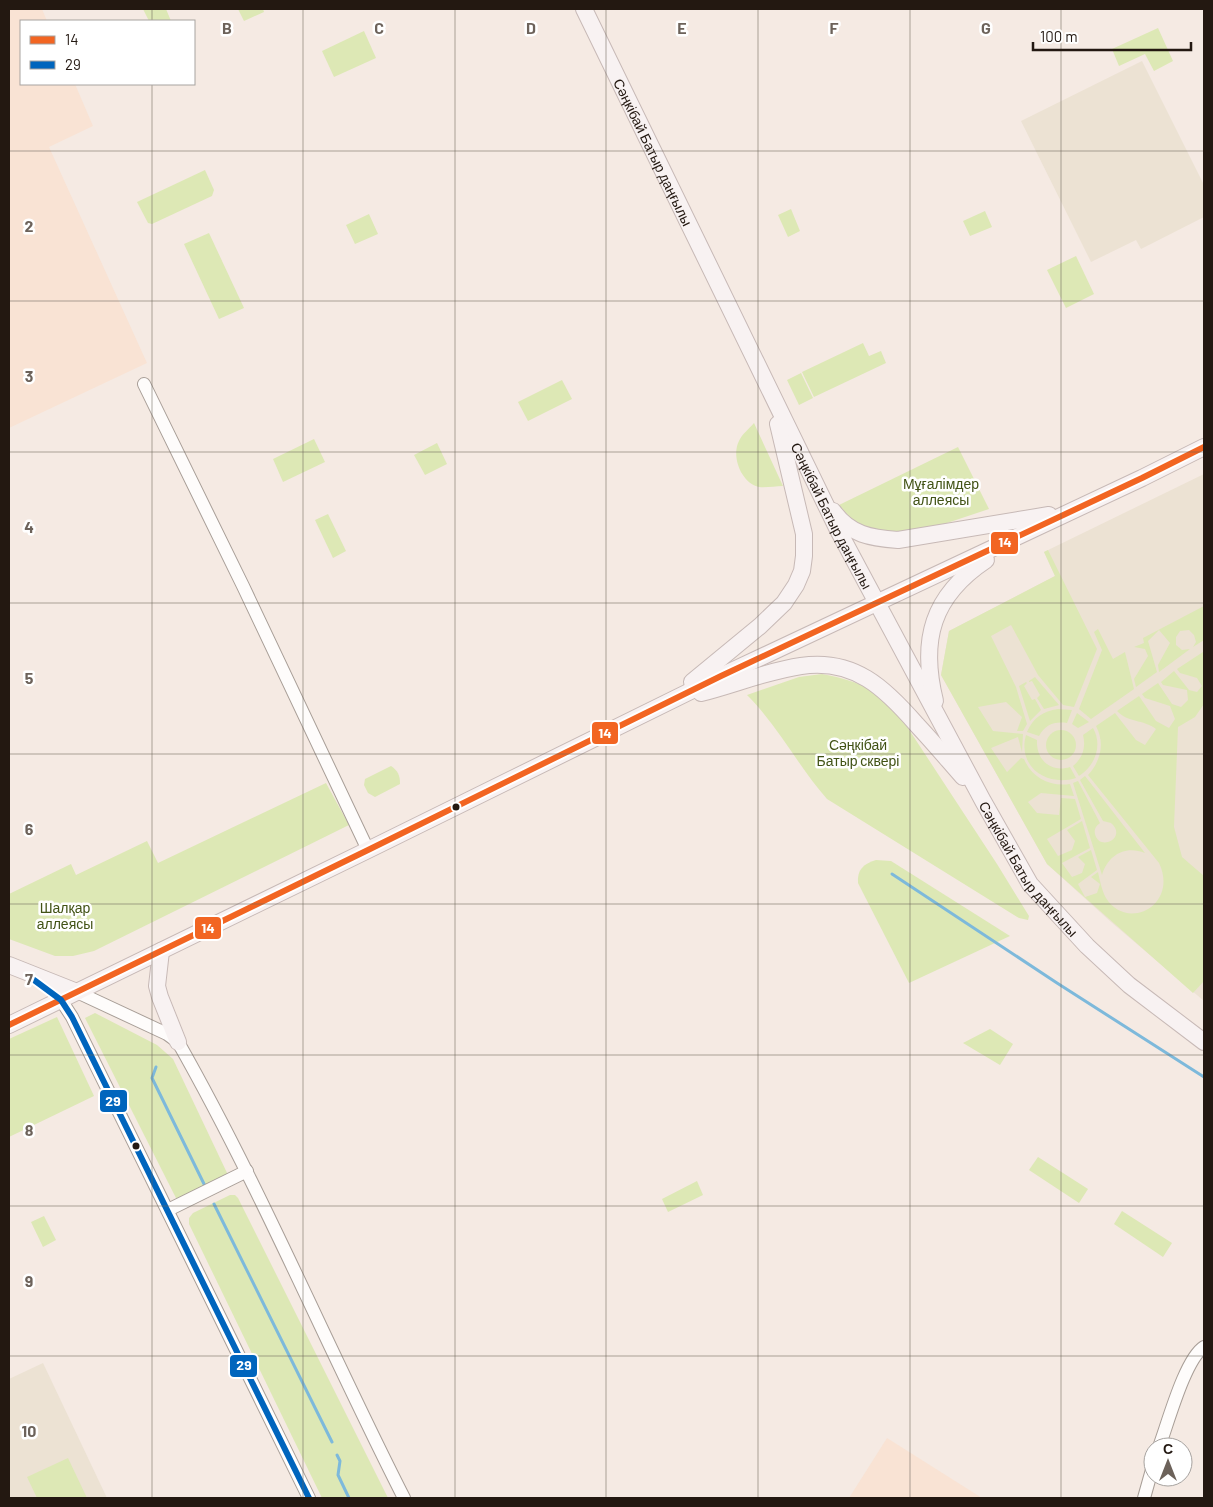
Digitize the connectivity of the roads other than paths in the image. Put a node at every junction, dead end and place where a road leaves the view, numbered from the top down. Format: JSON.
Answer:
{"nodes":[{"id":1,"x":584,"y":9,"type":"edge"},
{"id":2,"x":144,"y":384,"type":"dead end"},
{"id":3,"x":770,"y":390,"type":"junction"},
{"id":4,"x":1204,"y":447,"type":"edge"},
{"id":5,"x":816,"y":485,"type":"junction"},
{"id":6,"x":1071,"y":512,"type":"junction"},
{"id":7,"x":1037,"y":528,"type":"junction"},
{"id":8,"x":876,"y":602,"type":"junction"},
{"id":9,"x":669,"y":701,"type":"junction"},
{"id":10,"x":941,"y":723,"type":"junction"},
{"id":11,"x":983,"y":800,"type":"junction"},
{"id":12,"x":368,"y":850,"type":"junction"},
{"id":13,"x":161,"y":951,"type":"junction"},
{"id":14,"x":12,"y":966,"type":"edge"},
{"id":15,"x":77,"y":992,"type":"junction"},
{"id":16,"x":61,"y":1000,"type":"junction"},
{"id":17,"x":9,"y":1025,"type":"edge"},
{"id":18,"x":178,"y":1042,"type":"junction"},
{"id":19,"x":1204,"y":1042,"type":"edge"},
{"id":20,"x":247,"y":1171,"type":"junction"},
{"id":21,"x":168,"y":1210,"type":"junction"},
{"id":22,"x":1204,"y":1347,"type":"edge"},
{"id":23,"x":1162,"y":1437,"type":"edge"},
{"id":24,"x":309,"y":1498,"type":"edge"},
{"id":25,"x":404,"y":1498,"type":"edge"}],
"edges":[{"from":1,"to":3,"type":"main road","name":"Сәңкібай Батыр даңғылы"},
{"from":2,"to":12,"type":"street"},
{"from":3,"to":5,"type":"main road","name":"Сәңкібай Батыр даңғылы"},
{"from":3,"to":9,"type":"main road"},
{"from":4,"to":6,"type":"main road"},
{"from":5,"to":6,"type":"main road"},
{"from":5,"to":8,"type":"main road","name":"Сәңкібай Батыр даңғылы"},
{"from":6,"to":7,"type":"main road"},
{"from":7,"to":8,"type":"main road"},
{"from":7,"to":10,"type":"main road"},
{"from":8,"to":9,"type":"main road"},
{"from":8,"to":10,"type":"main road","name":"Сәңкібай Батыр даңғылы"},
{"from":9,"to":11,"type":"main road"},
{"from":9,"to":12,"type":"main road"},
{"from":10,"to":11,"type":"main road","name":"Сәңкібай Батыр даңғылы"},
{"from":11,"to":19,"type":"main road","name":"Сәңкібай Батыр даңғылы"},
{"from":12,"to":13,"type":"main road"},
{"from":13,"to":15,"type":"main road"},
{"from":13,"to":18,"type":"main road"},
{"from":14,"to":15,"type":"main road"},
{"from":14,"to":16,"type":"main road"},
{"from":15,"to":16,"type":"main road"},
{"from":15,"to":18,"type":"street"},
{"from":16,"to":17,"type":"main road"},
{"from":16,"to":21,"type":"street"},
{"from":18,"to":20,"type":"street"},
{"from":20,"to":21,"type":"street"},
{"from":20,"to":25,"type":"street"},
{"from":21,"to":24,"type":"street"},
{"from":22,"to":23,"type":"street"}]}
